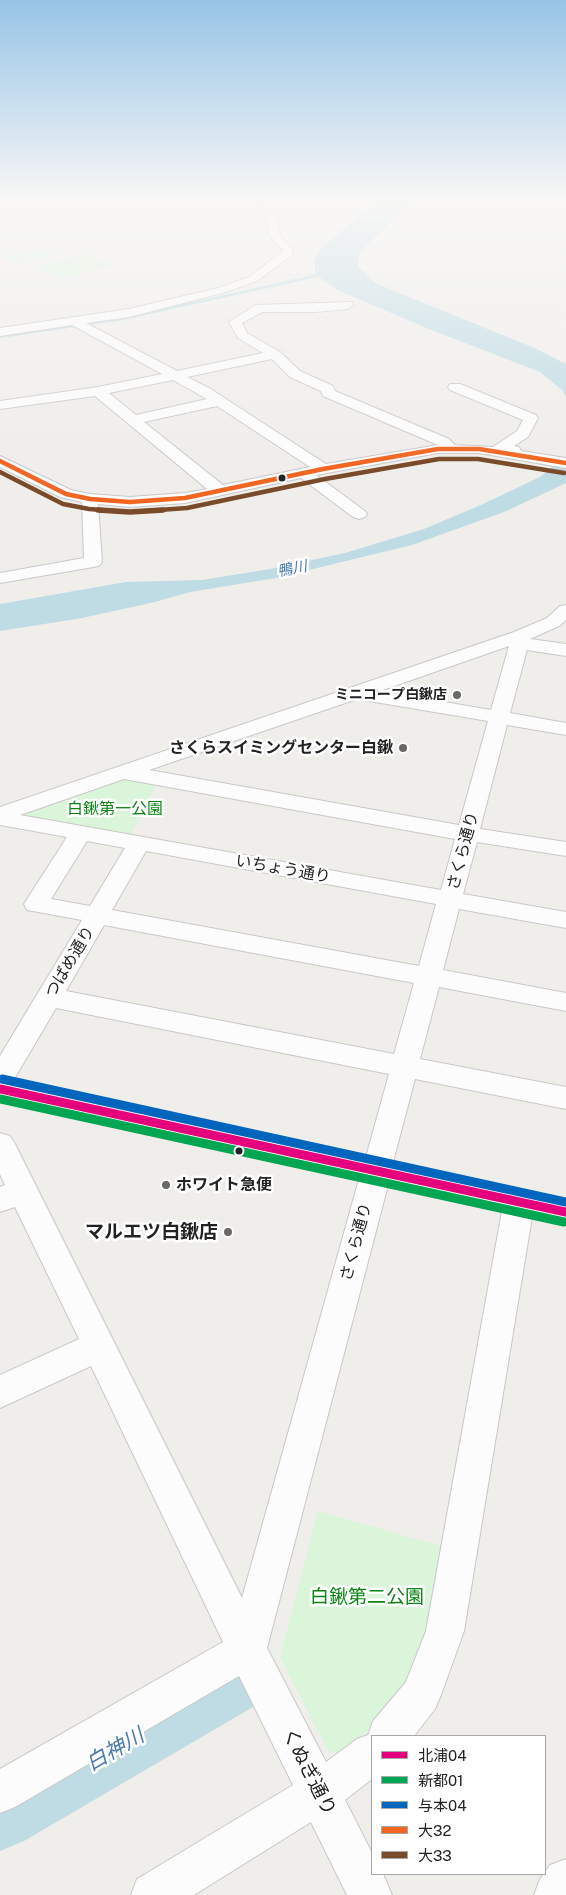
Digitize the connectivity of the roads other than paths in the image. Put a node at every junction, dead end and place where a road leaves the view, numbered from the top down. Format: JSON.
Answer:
{"nodes":[{"id":1,"x":235,"y":286,"type":"joint"},
{"id":2,"x":348,"y":305,"type":"dead end"},
{"id":3,"x":274,"y":308,"type":"junction"},
{"id":4,"x":75,"y":322,"type":"junction"},
{"id":5,"x":0,"y":332,"type":"edge"},
{"id":6,"x":275,"y":355,"type":"junction"},
{"id":7,"x":177,"y":376,"type":"junction"},
{"id":8,"x":455,"y":387,"type":"dead end"},
{"id":9,"x":98,"y":391,"type":"junction"},
{"id":10,"x":219,"y":401,"type":"junction"},
{"id":11,"x":0,"y":405,"type":"edge"},
{"id":12,"x":132,"y":420,"type":"junction"},
{"id":13,"x":450,"y":448,"type":"junction"},
{"id":14,"x":518,"y":453,"type":"junction"},
{"id":15,"x":0,"y":461,"type":"edge"},
{"id":16,"x":566,"y":463,"type":"edge"},
{"id":17,"x":323,"y":469,"type":"junction"},
{"id":18,"x":304,"y":473,"type":"junction"},
{"id":19,"x":220,"y":492,"type":"junction"},
{"id":20,"x":90,"y":499,"type":"junction"},
{"id":21,"x":359,"y":514,"type":"dead end"},
{"id":22,"x":0,"y":578,"type":"edge"},
{"id":23,"x":566,"y":610,"type":"edge"},
{"id":24,"x":520,"y":639,"type":"junction"},
{"id":25,"x":566,"y":650,"type":"edge"},
{"id":26,"x":358,"y":693,"type":"junction"},
{"id":27,"x":500,"y":719,"type":"junction"},
{"id":28,"x":566,"y":729,"type":"edge"},
{"id":29,"x":121,"y":772,"type":"junction"},
{"id":30,"x":0,"y":814,"type":"edge"},
{"id":31,"x":0,"y":818,"type":"edge"},
{"id":32,"x":81,"y":833,"type":"junction"},
{"id":33,"x":468,"y":834,"type":"junction"},
{"id":34,"x":139,"y":844,"type":"junction"},
{"id":35,"x":566,"y":849,"type":"edge"},
{"id":36,"x":450,"y":900,"type":"junction"},
{"id":37,"x":98,"y":915,"type":"junction"},
{"id":38,"x":566,"y":920,"type":"edge"},
{"id":39,"x":429,"y":977,"type":"junction"},
{"id":40,"x":49,"y":997,"type":"junction"},
{"id":41,"x":566,"y":1002,"type":"edge"},
{"id":42,"x":404,"y":1065,"type":"junction"},
{"id":43,"x":0,"y":1080,"type":"edge"},
{"id":44,"x":0,"y":1089,"type":"edge"},
{"id":45,"x":566,"y":1098,"type":"edge"},
{"id":46,"x":0,"y":1144,"type":"edge"},
{"id":47,"x":375,"y":1171,"type":"junction"},
{"id":48,"x":12,"y":1195,"type":"edge"},
{"id":49,"x":519,"y":1202,"type":"junction"},
{"id":50,"x":566,"y":1212,"type":"edge"},
{"id":51,"x":98,"y":1346,"type":"junction"},
{"id":52,"x":0,"y":1392,"type":"edge"},
{"id":53,"x":247,"y":1650,"type":"junction"},
{"id":54,"x":389,"y":1735,"type":"edge"},
{"id":55,"x":371,"y":1755,"type":"edge"},
{"id":56,"x":0,"y":1792,"type":"edge"},
{"id":57,"x":319,"y":1793,"type":"junction"},
{"id":58,"x":566,"y":1881,"type":"edge"},
{"id":59,"x":153,"y":1895,"type":"edge"},
{"id":60,"x":370,"y":1895,"type":"edge"},
{"id":61,"x":556,"y":1895,"type":"edge"}],
"edges":[{"from":1,"to":3,"type":"street"},
{"from":1,"to":4,"type":"street"},
{"from":2,"to":3,"type":"street"},
{"from":3,"to":6,"type":"street"},
{"from":4,"to":5,"type":"street"},
{"from":4,"to":7,"type":"street"},
{"from":6,"to":7,"type":"street"},
{"from":6,"to":13,"type":"street"},
{"from":7,"to":9,"type":"street"},
{"from":7,"to":10,"type":"street"},
{"from":8,"to":14,"type":"street"},
{"from":9,"to":11,"type":"street"},
{"from":9,"to":12,"type":"street"},
{"from":10,"to":12,"type":"street"},
{"from":10,"to":17,"type":"street"},
{"from":12,"to":19,"type":"street"},
{"from":13,"to":14,"type":"street"},
{"from":13,"to":17,"type":"street"},
{"from":14,"to":16,"type":"street"},
{"from":15,"to":20,"type":"street"},
{"from":17,"to":18,"type":"street"},
{"from":18,"to":19,"type":"street"},
{"from":18,"to":21,"type":"street"},
{"from":19,"to":20,"type":"street"},
{"from":20,"to":22,"type":"street"},
{"from":23,"to":24,"type":"street"},
{"from":24,"to":25,"type":"street"},
{"from":24,"to":26,"type":"street"},
{"from":24,"to":27,"type":"street","name":"さくら通り"},
{"from":26,"to":27,"type":"street"},
{"from":26,"to":29,"type":"street"},
{"from":27,"to":28,"type":"street"},
{"from":27,"to":33,"type":"street","name":"さくら通り"},
{"from":29,"to":30,"type":"street"},
{"from":29,"to":33,"type":"street"},
{"from":31,"to":32,"type":"street","name":"いちょう通り"},
{"from":32,"to":34,"type":"street","name":"いちょう通り"},
{"from":32,"to":37,"type":"street"},
{"from":33,"to":35,"type":"street"},
{"from":33,"to":36,"type":"street","name":"さくら通り"},
{"from":34,"to":36,"type":"street","name":"いちょう通り"},
{"from":34,"to":37,"type":"street","name":"つばめ通り"},
{"from":36,"to":38,"type":"street","name":"いちょう通り"},
{"from":36,"to":39,"type":"street","name":"さくら通り"},
{"from":37,"to":39,"type":"street"},
{"from":37,"to":40,"type":"street","name":"つばめ通り"},
{"from":39,"to":41,"type":"street"},
{"from":39,"to":42,"type":"street","name":"さくら通り"},
{"from":40,"to":42,"type":"street"},
{"from":40,"to":43,"type":"street","name":"つばめ通り"},
{"from":42,"to":45,"type":"street"},
{"from":42,"to":47,"type":"street","name":"さくら通り"},
{"from":44,"to":47,"type":"street"},
{"from":46,"to":48,"type":"street","name":"くぬぎ通り"},
{"from":47,"to":49,"type":"street"},
{"from":47,"to":53,"type":"street","name":"さくら通り"},
{"from":48,"to":51,"type":"street","name":"くぬぎ通り"},
{"from":49,"to":50,"type":"street"},
{"from":49,"to":54,"type":"street"},
{"from":51,"to":52,"type":"street"},
{"from":51,"to":53,"type":"street","name":"くぬぎ通り"},
{"from":53,"to":56,"type":"street"},
{"from":53,"to":57,"type":"street","name":"くぬぎ通り"},
{"from":55,"to":57,"type":"street"},
{"from":57,"to":59,"type":"street"},
{"from":57,"to":60,"type":"street","name":"くぬぎ通り"},
{"from":58,"to":61,"type":"street"}]}
